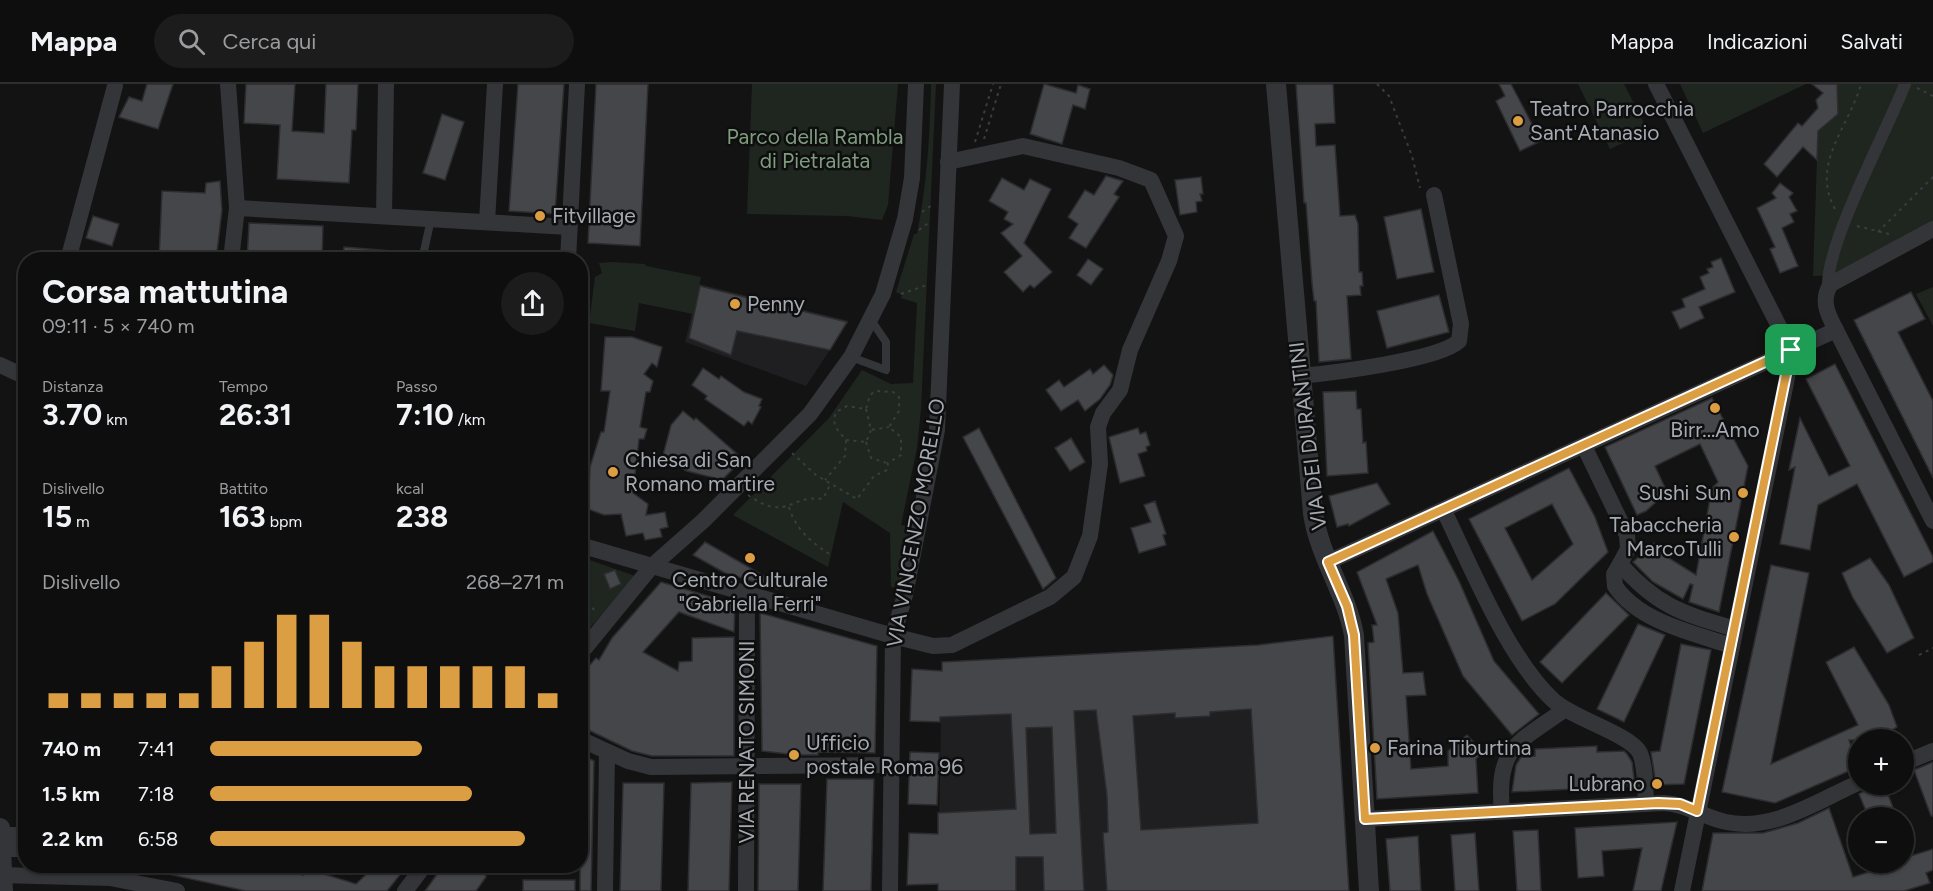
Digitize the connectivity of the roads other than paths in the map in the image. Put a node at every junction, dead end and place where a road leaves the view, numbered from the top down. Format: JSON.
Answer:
{"nodes":[{"id":1,"x":228,"y":84,"type":"edge"},
{"id":2,"x":386,"y":84,"type":"edge"},
{"id":3,"x":495,"y":84,"type":"edge"},
{"id":4,"x":577,"y":84,"type":"edge"},
{"id":5,"x":916,"y":84,"type":"edge"},
{"id":6,"x":952,"y":84,"type":"edge"},
{"id":7,"x":1276,"y":84,"type":"edge"},
{"id":8,"x":1656,"y":84,"type":"edge"},
{"id":9,"x":1907,"y":84,"type":"edge"},
{"id":10,"x":114,"y":85,"type":"edge"},
{"id":11,"x":948,"y":162,"type":"junction"},
{"id":12,"x":1434,"y":195,"type":"road end"},
{"id":13,"x":237,"y":208,"type":"junction"},
{"id":14,"x":384,"y":215,"type":"junction"},
{"id":15,"x":431,"y":219,"type":"junction"},
{"id":16,"x":487,"y":222,"type":"junction"},
{"id":17,"x":569,"y":227,"type":"junction"},
{"id":18,"x":1933,"y":229,"type":"edge"},
{"id":19,"x":70,"y":252,"type":"edge"},
{"id":20,"x":232,"y":252,"type":"edge"},
{"id":21,"x":424,"y":252,"type":"edge"},
{"id":22,"x":568,"y":252,"type":"edge"},
{"id":23,"x":1828,"y":287,"type":"junction"},
{"id":24,"x":871,"y":320,"type":"junction"},
{"id":25,"x":1836,"y":330,"type":"junction"},
{"id":26,"x":1791,"y":350,"type":"junction"},
{"id":27,"x":851,"y":357,"type":"junction"},
{"id":28,"x":0,"y":365,"type":"edge"},
{"id":29,"x":18,"y":373,"type":"edge"},
{"id":30,"x":1300,"y":376,"type":"junction"},
{"id":31,"x":1584,"y":446,"type":"junction"},
{"id":32,"x":1444,"y":511,"type":"junction"},
{"id":33,"x":1933,"y":521,"type":"edge"},
{"id":34,"x":588,"y":547,"type":"edge"},
{"id":35,"x":1328,"y":562,"type":"junction"},
{"id":36,"x":652,"y":566,"type":"junction"},
{"id":37,"x":747,"y":594,"type":"junction"},
{"id":38,"x":893,"y":636,"type":"junction"},
{"id":39,"x":1733,"y":638,"type":"junction"},
{"id":40,"x":588,"y":644,"type":"edge"},
{"id":41,"x":1564,"y":710,"type":"junction"},
{"id":42,"x":588,"y":743,"type":"edge"},
{"id":43,"x":1933,"y":751,"type":"edge"},
{"id":44,"x":607,"y":752,"type":"junction"},
{"id":45,"x":1914,"y":759,"type":"edge"},
{"id":46,"x":892,"y":765,"type":"junction"},
{"id":47,"x":747,"y":766,"type":"junction"},
{"id":48,"x":1848,"y":787,"type":"edge"},
{"id":49,"x":1646,"y":803,"type":"junction"},
{"id":50,"x":1697,"y":811,"type":"junction"},
{"id":51,"x":1502,"y":812,"type":"junction"},
{"id":52,"x":1365,"y":819,"type":"junction"},
{"id":53,"x":0,"y":828,"type":"edge"},
{"id":54,"x":0,"y":835,"type":"edge"},
{"id":55,"x":18,"y":835,"type":"edge"},
{"id":56,"x":1,"y":849,"type":"edge"},
{"id":57,"x":18,"y":849,"type":"edge"},
{"id":58,"x":84,"y":873,"type":"edge"},
{"id":59,"x":111,"y":873,"type":"edge"},
{"id":60,"x":419,"y":873,"type":"edge"},
{"id":61,"x":2,"y":881,"type":"edge"},
{"id":62,"x":177,"y":891,"type":"edge"},
{"id":63,"x":405,"y":891,"type":"edge"},
{"id":64,"x":605,"y":891,"type":"edge"},
{"id":65,"x":746,"y":891,"type":"edge"},
{"id":66,"x":890,"y":891,"type":"edge"},
{"id":67,"x":1369,"y":891,"type":"edge"},
{"id":68,"x":1682,"y":891,"type":"edge"}],
"edges":[{"from":1,"to":13,"type":"street"},
{"from":2,"to":14,"type":"street"},
{"from":3,"to":16,"type":"street"},
{"from":4,"to":17,"type":"street"},
{"from":5,"to":24,"type":"street"},
{"from":6,"to":11,"type":"street","name":"VIA VINCENZO MORELLO"},
{"from":7,"to":30,"type":"street","name":"VIA DEI DURANTINI"},
{"from":8,"to":26,"type":"street"},
{"from":9,"to":23,"type":"street"},
{"from":10,"to":19,"type":"street"},
{"from":11,"to":38,"type":"street","name":"VIA VINCENZO MORELLO"},
{"from":11,"to":38,"type":"street"},
{"from":12,"to":30,"type":"street"},
{"from":13,"to":14,"type":"street"},
{"from":13,"to":20,"type":"street"},
{"from":14,"to":15,"type":"street"},
{"from":15,"to":16,"type":"street"},
{"from":15,"to":21,"type":"lane"},
{"from":16,"to":17,"type":"street"},
{"from":17,"to":22,"type":"street"},
{"from":18,"to":23,"type":"street"},
{"from":23,"to":25,"type":"street"},
{"from":24,"to":27,"type":"street"},
{"from":24,"to":27,"type":"lane"},
{"from":25,"to":26,"type":"street"},
{"from":25,"to":33,"type":"street"},
{"from":26,"to":31,"type":"street"},
{"from":26,"to":39,"type":"street"},
{"from":27,"to":36,"type":"street"},
{"from":28,"to":29,"type":"street"},
{"from":30,"to":35,"type":"street","name":"VIA DEI DURANTINI"},
{"from":31,"to":32,"type":"street"},
{"from":31,"to":39,"type":"street"},
{"from":32,"to":35,"type":"street"},
{"from":32,"to":41,"type":"street"},
{"from":34,"to":36,"type":"street"},
{"from":35,"to":52,"type":"street","name":"VIA DEI DURANTINI"},
{"from":36,"to":37,"type":"street"},
{"from":36,"to":40,"type":"street"},
{"from":37,"to":38,"type":"street"},
{"from":37,"to":47,"type":"street","name":"VIA RENATO SIMONI"},
{"from":38,"to":46,"type":"street","name":"VIA VINCENZO MORELLO"},
{"from":39,"to":50,"type":"street"},
{"from":41,"to":49,"type":"street"},
{"from":41,"to":51,"type":"street"},
{"from":42,"to":44,"type":"street"},
{"from":43,"to":45,"type":"street"},
{"from":44,"to":47,"type":"street"},
{"from":44,"to":64,"type":"street"},
{"from":46,"to":47,"type":"street"},
{"from":46,"to":66,"type":"street","name":"VIA VINCENZO MORELLO"},
{"from":47,"to":65,"type":"street","name":"VIA RENATO SIMONI"},
{"from":48,"to":50,"type":"street"},
{"from":49,"to":50,"type":"street"},
{"from":49,"to":51,"type":"street"},
{"from":50,"to":68,"type":"street"},
{"from":51,"to":52,"type":"street"},
{"from":52,"to":67,"type":"street","name":"VIA DEI DURANTINI"},
{"from":53,"to":54,"type":"street"},
{"from":54,"to":55,"type":"street"},
{"from":54,"to":56,"type":"street"},
{"from":56,"to":57,"type":"street"},
{"from":56,"to":61,"type":"street"},
{"from":58,"to":61,"type":"street"},
{"from":59,"to":62,"type":"street"},
{"from":60,"to":63,"type":"street"}]}
